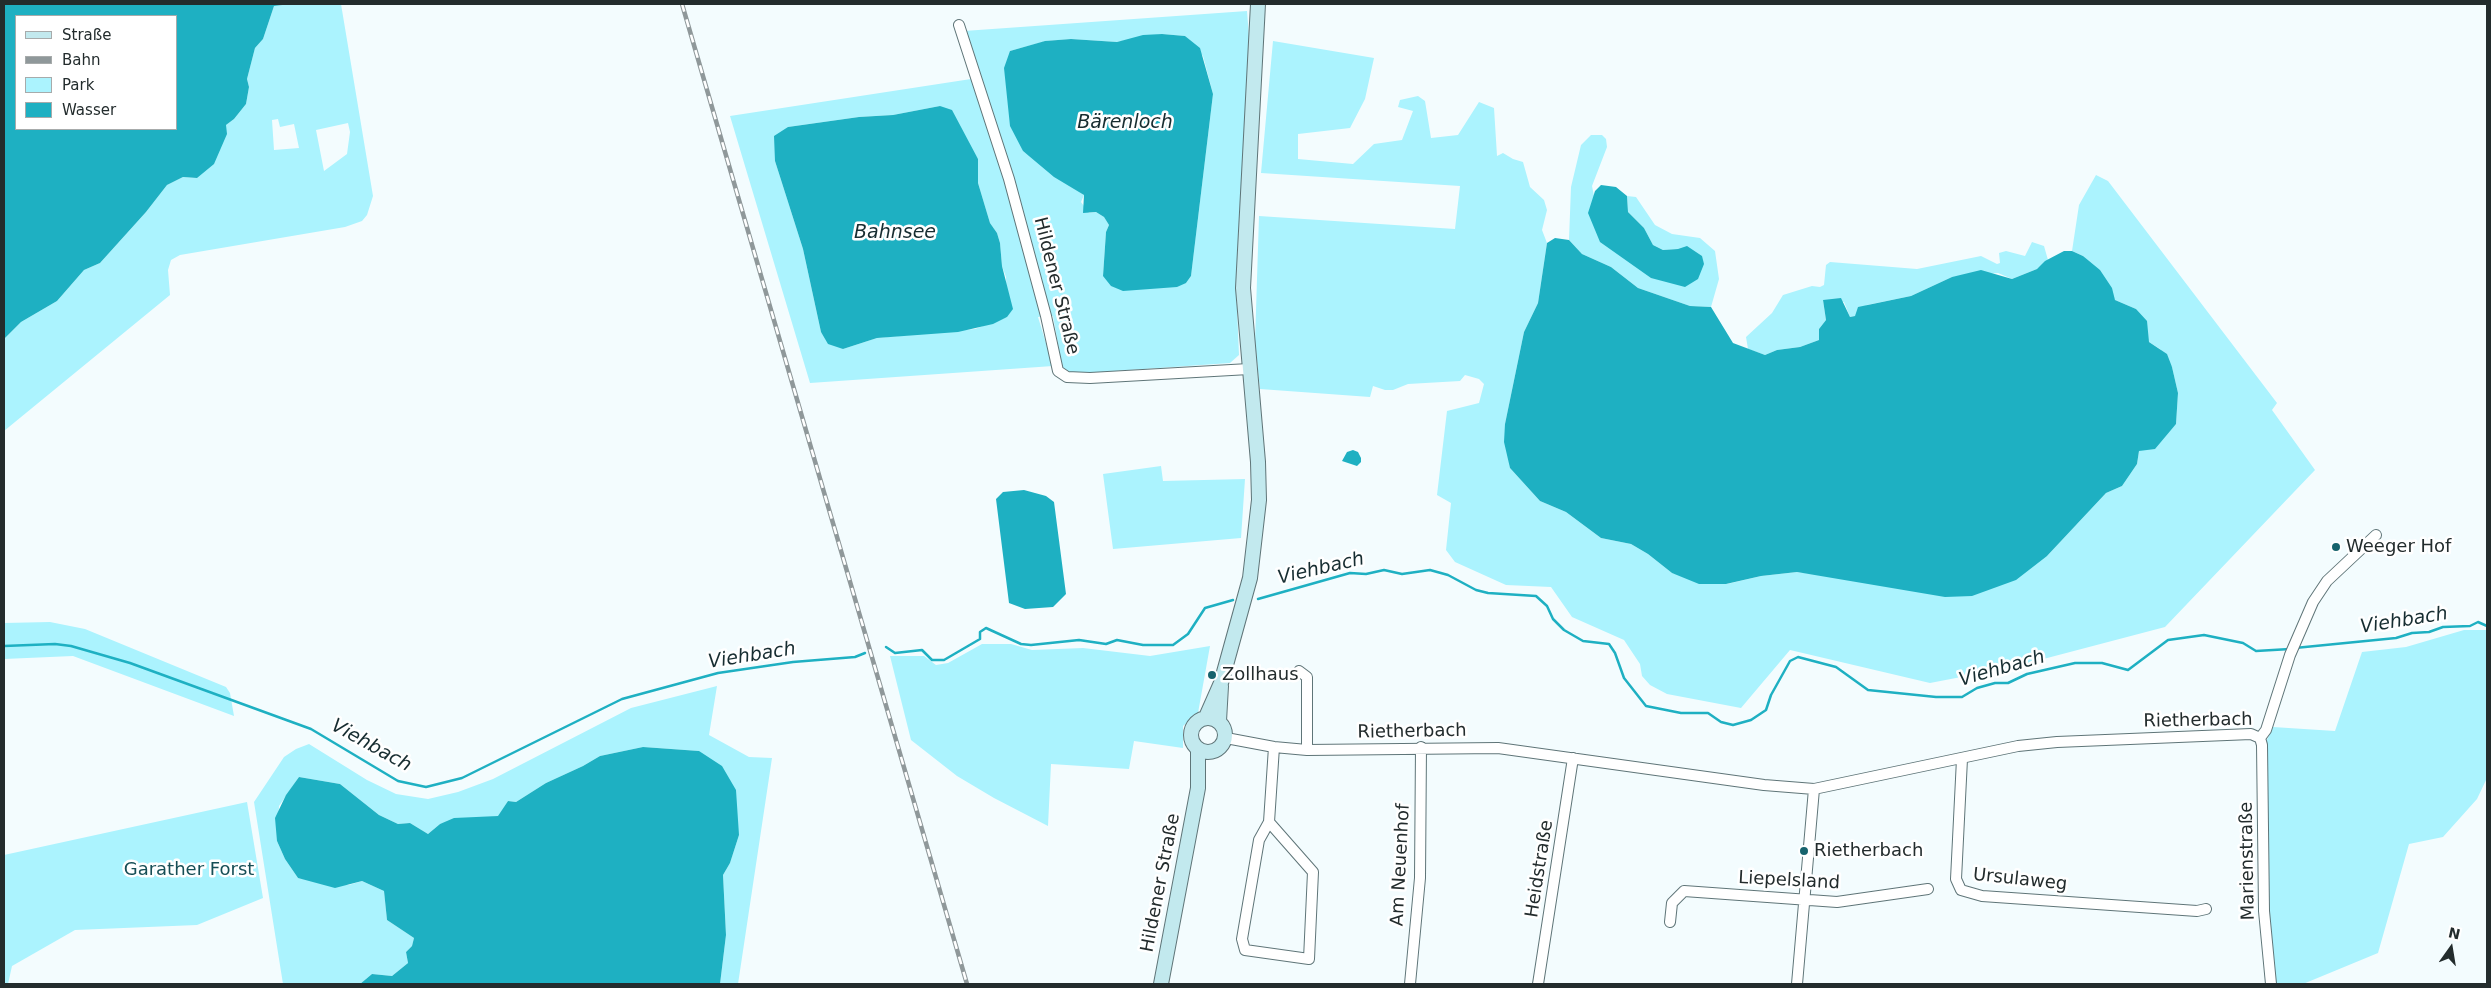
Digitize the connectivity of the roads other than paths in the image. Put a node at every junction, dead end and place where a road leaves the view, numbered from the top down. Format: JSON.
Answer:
{"nodes":[{"id":1,"x":1258,"y":4,"type":"edge"},
{"id":2,"x":959,"y":25,"type":"dead end"},
{"id":3,"x":1249,"y":369,"type":"junction"},
{"id":4,"x":2376,"y":535,"type":"dead end"},
{"id":5,"x":1300,"y":671,"type":"dead end"},
{"id":6,"x":1213,"y":719,"type":"junction"},
{"id":7,"x":1226,"y":738,"type":"junction"},
{"id":8,"x":2260,"y":738,"type":"junction"},
{"id":9,"x":1274,"y":747,"type":"junction"},
{"id":10,"x":1421,"y":747,"type":"junction"},
{"id":11,"x":1205,"y":750,"type":"junction"},
{"id":12,"x":1307,"y":750,"type":"junction"},
{"id":13,"x":1573,"y":758,"type":"junction"},
{"id":14,"x":1962,"y":759,"type":"junction"},
{"id":15,"x":1814,"y":789,"type":"junction"},
{"id":16,"x":1269,"y":822,"type":"junction"},
{"id":17,"x":1928,"y":889,"type":"dead end"},
{"id":18,"x":1805,"y":902,"type":"junction"},
{"id":19,"x":2206,"y":909,"type":"dead end"},
{"id":20,"x":1670,"y":922,"type":"dead end"},
{"id":21,"x":1162,"y":984,"type":"edge"},
{"id":22,"x":1410,"y":984,"type":"edge"},
{"id":23,"x":1538,"y":984,"type":"edge"},
{"id":24,"x":1797,"y":984,"type":"edge"},
{"id":25,"x":2271,"y":984,"type":"edge"}],
"edges":[{"from":1,"to":3,"type":"main road"},
{"from":2,"to":3,"type":"street","name":"Hildener Straße"},
{"from":3,"to":6,"type":"main road"},
{"from":4,"to":8,"type":"street","name":"Rietherbach"},
{"from":5,"to":12,"type":"street"},
{"from":6,"to":7,"type":"main road"},
{"from":6,"to":11,"type":"main road"},
{"from":7,"to":9,"type":"street","name":"Rietherbach"},
{"from":7,"to":11,"type":"main road"},
{"from":8,"to":14,"type":"street","name":"Rietherbach"},
{"from":8,"to":25,"type":"street","name":"Marienstraße"},
{"from":9,"to":12,"type":"street","name":"Rietherbach"},
{"from":9,"to":16,"type":"street"},
{"from":10,"to":12,"type":"street","name":"Rietherbach"},
{"from":10,"to":13,"type":"street","name":"Rietherbach"},
{"from":10,"to":22,"type":"street","name":"Am Neuenhof"},
{"from":11,"to":21,"type":"main road","name":"Hildener Straße"},
{"from":13,"to":15,"type":"street","name":"Rietherbach"},
{"from":13,"to":23,"type":"street","name":"Heidstraße"},
{"from":14,"to":15,"type":"street","name":"Rietherbach"},
{"from":14,"to":19,"type":"street","name":"Ursulaweg"},
{"from":15,"to":18,"type":"street"},
{"from":16,"to":16,"type":"street"},
{"from":17,"to":18,"type":"street","name":"Liepelsland"},
{"from":18,"to":20,"type":"street","name":"Liepelsland"},
{"from":18,"to":24,"type":"street"}]}
